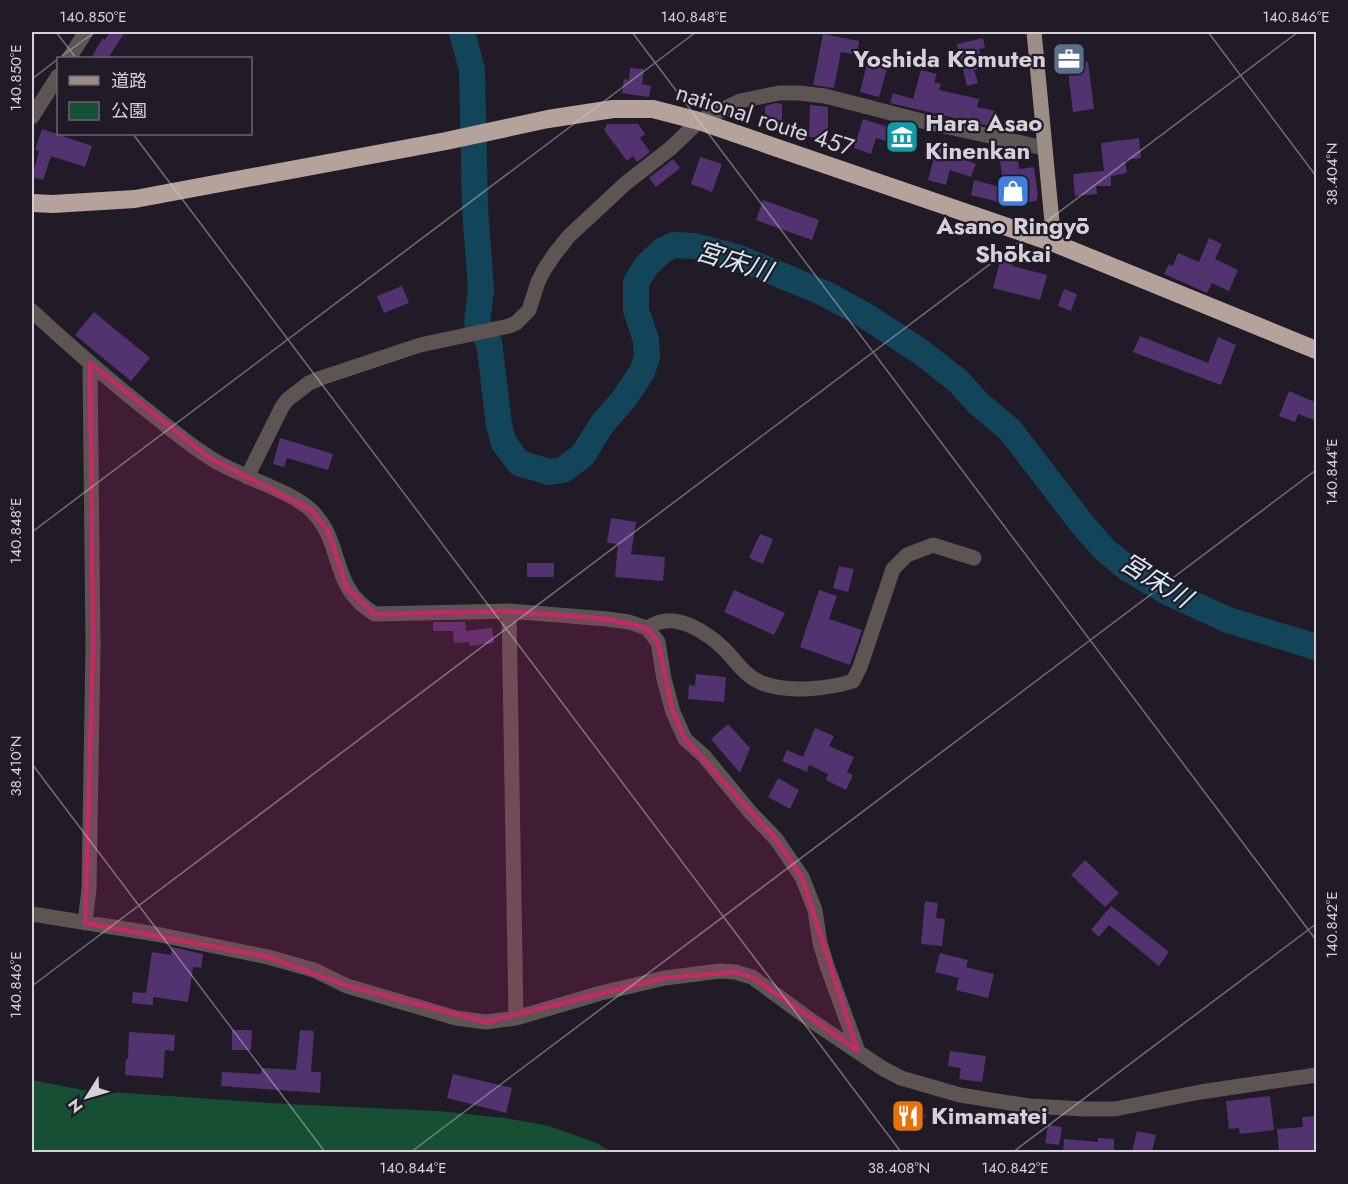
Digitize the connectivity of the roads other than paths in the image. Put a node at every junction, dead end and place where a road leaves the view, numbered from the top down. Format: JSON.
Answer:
{"nodes":[{"id":1,"x":86,"y":32,"type":"edge"},
{"id":2,"x":1035,"y":32,"type":"edge"},
{"id":3,"x":70,"y":57,"type":"edge"},
{"id":4,"x":57,"y":78,"type":"edge"},
{"id":5,"x":32,"y":117,"type":"edge"},
{"id":6,"x":699,"y":121,"type":"junction"},
{"id":7,"x":1044,"y":148,"type":"junction"},
{"id":8,"x":32,"y":203,"type":"edge"},
{"id":9,"x":1054,"y":243,"type":"junction"},
{"id":10,"x":32,"y":311,"type":"edge"},
{"id":11,"x":1317,"y":350,"type":"edge"},
{"id":12,"x":90,"y":363,"type":"junction"},
{"id":13,"x":247,"y":477,"type":"junction"},
{"id":14,"x":974,"y":558,"type":"dead end"},
{"id":15,"x":509,"y":611,"type":"junction"},
{"id":16,"x":647,"y":628,"type":"junction"},
{"id":17,"x":32,"y":914,"type":"edge"},
{"id":18,"x":85,"y":923,"type":"junction"},
{"id":19,"x":516,"y":1017,"type":"junction"},
{"id":20,"x":858,"y":1051,"type":"junction"},
{"id":21,"x":1317,"y":1075,"type":"edge"}],
"edges":[{"from":1,"to":3,"type":"street"},
{"from":2,"to":7,"type":"main road"},
{"from":4,"to":5,"type":"street"},
{"from":6,"to":7,"type":"street"},
{"from":6,"to":8,"type":"highway","name":"national route 457"},
{"from":6,"to":9,"type":"highway","name":"national route 457"},
{"from":6,"to":13,"type":"street"},
{"from":7,"to":9,"type":"main road"},
{"from":9,"to":11,"type":"highway","name":"national route 457"},
{"from":10,"to":12,"type":"street"},
{"from":12,"to":13,"type":"street"},
{"from":12,"to":18,"type":"street"},
{"from":13,"to":15,"type":"street"},
{"from":14,"to":16,"type":"street"},
{"from":15,"to":16,"type":"street"},
{"from":15,"to":19,"type":"street"},
{"from":16,"to":20,"type":"street"},
{"from":17,"to":18,"type":"street"},
{"from":18,"to":19,"type":"street"},
{"from":19,"to":20,"type":"street"},
{"from":20,"to":21,"type":"street"}]}
